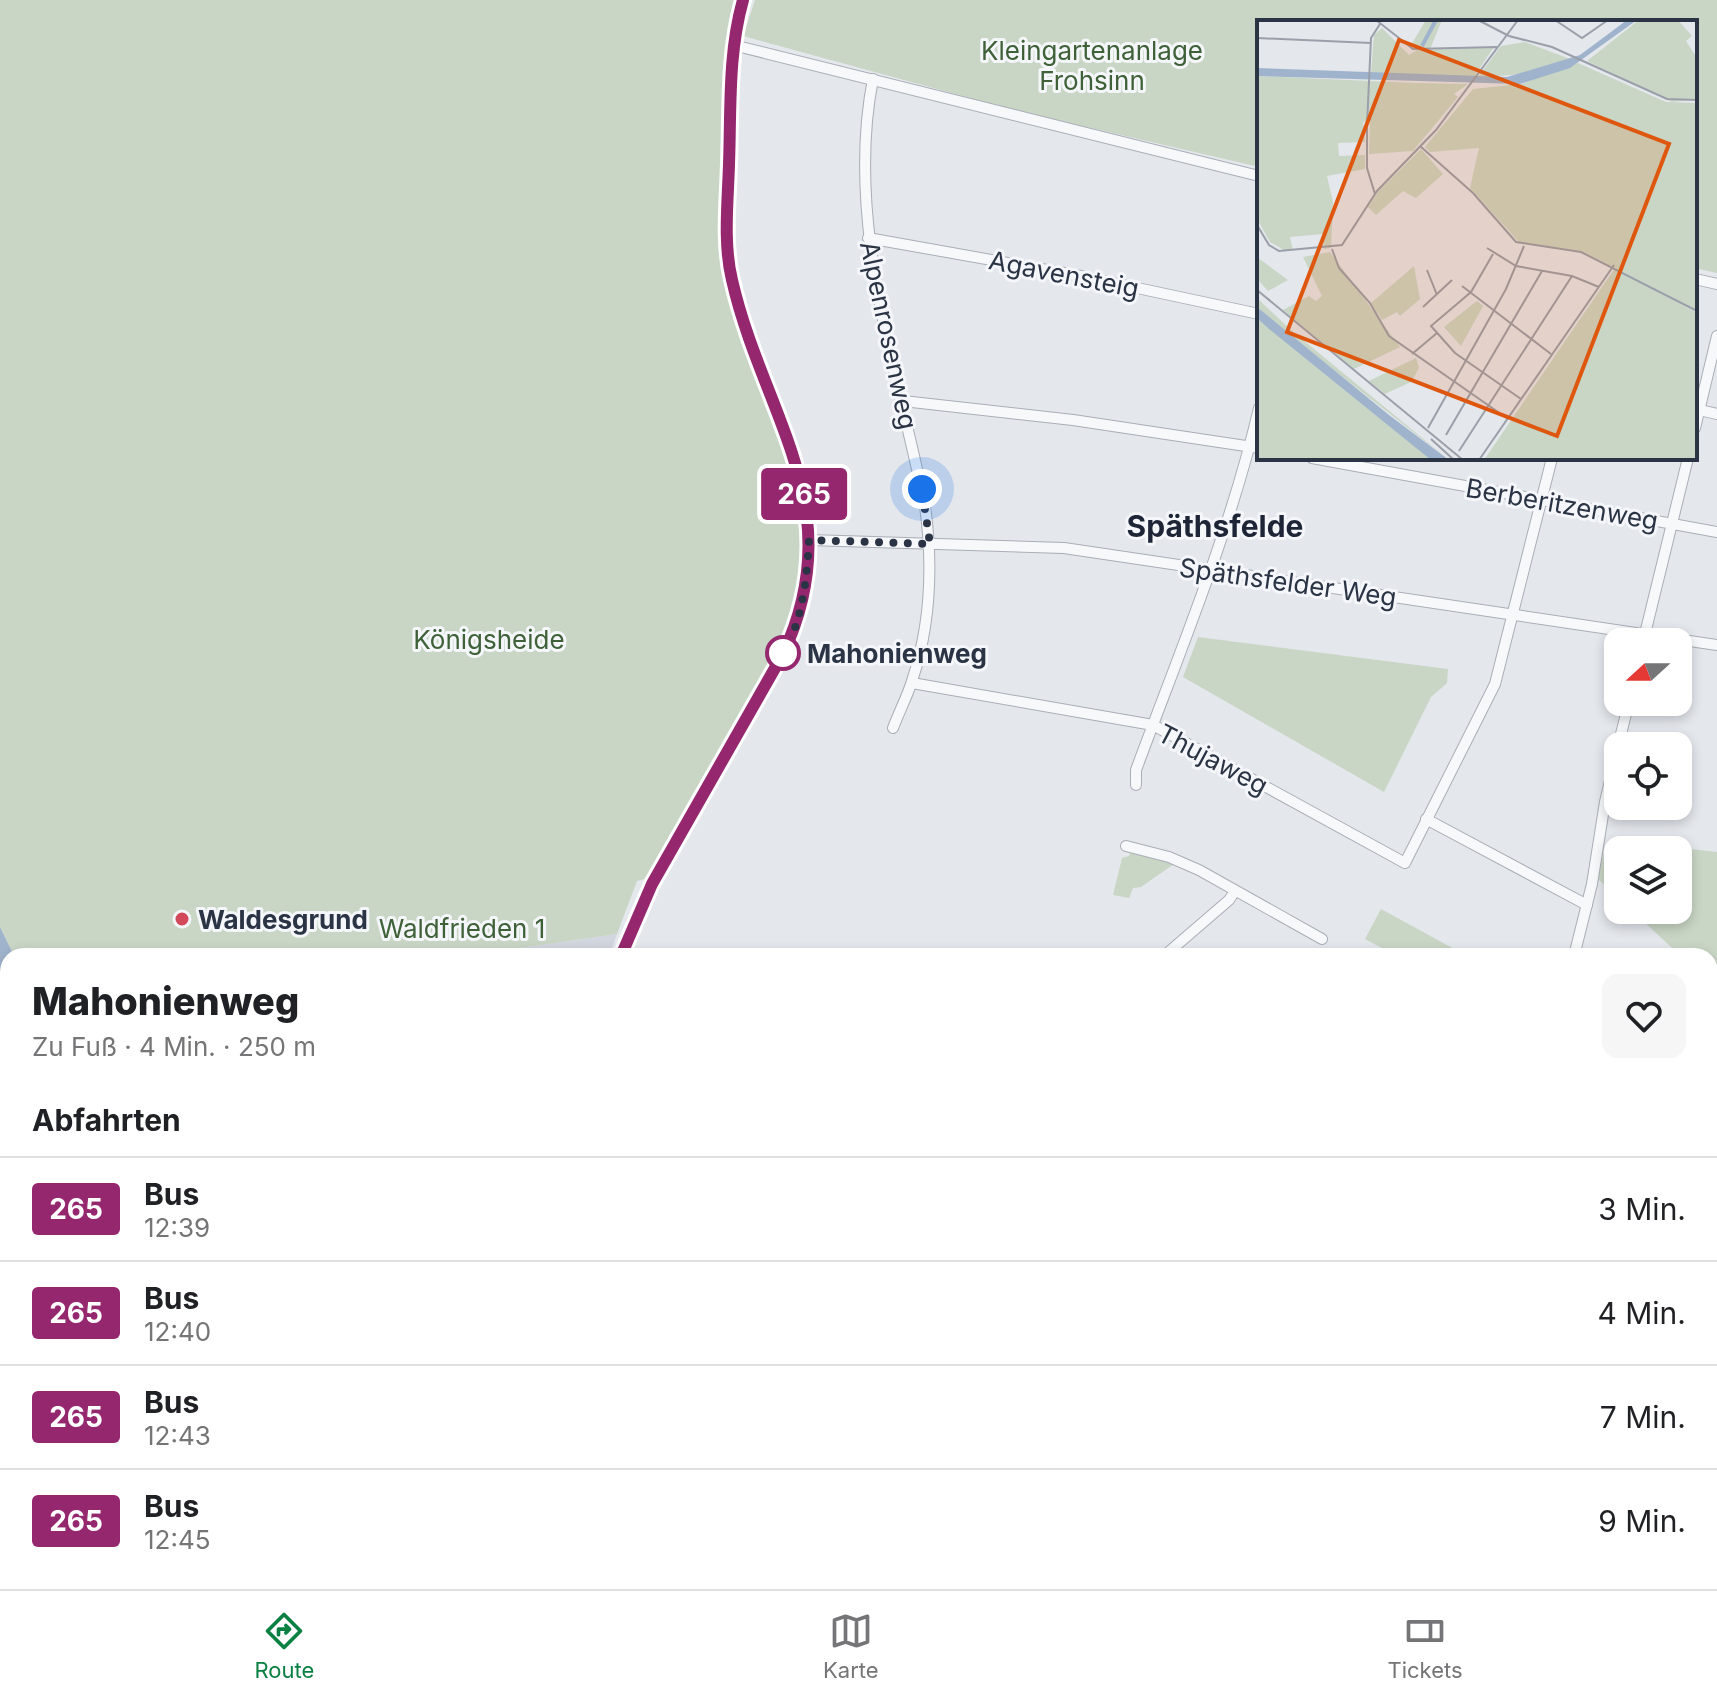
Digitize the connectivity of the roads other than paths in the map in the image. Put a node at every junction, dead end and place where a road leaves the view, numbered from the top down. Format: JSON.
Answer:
{"nodes":[{"id":1,"x":743,"y":0,"type":"edge"},
{"id":2,"x":733,"y":45,"type":"junction"},
{"id":3,"x":873,"y":79,"type":"junction"},
{"id":4,"x":1257,"y":175,"type":"edge"},
{"id":5,"x":868,"y":238,"type":"junction"},
{"id":6,"x":1697,"y":279,"type":"edge"},
{"id":7,"x":1717,"y":284,"type":"edge"},
{"id":8,"x":1257,"y":314,"type":"edge"},
{"id":9,"x":1717,"y":336,"type":"edge"},
{"id":10,"x":903,"y":401,"type":"junction"},
{"id":11,"x":1697,"y":410,"type":"edge"},
{"id":12,"x":1717,"y":414,"type":"edge"},
{"id":13,"x":1257,"y":424,"type":"edge"},
{"id":14,"x":1254,"y":447,"type":"edge"},
{"id":15,"x":1323,"y":460,"type":"edge"},
{"id":16,"x":1552,"y":460,"type":"edge"},
{"id":17,"x":1688,"y":460,"type":"edge"},
{"id":18,"x":1542,"y":501,"type":"junction"},
{"id":19,"x":1672,"y":524,"type":"junction"},
{"id":20,"x":1717,"y":532,"type":"edge"},
{"id":21,"x":809,"y":540,"type":"junction"},
{"id":22,"x":930,"y":544,"type":"junction"},
{"id":23,"x":1209,"y":570,"type":"junction"},
{"id":24,"x":1513,"y":615,"type":"junction"},
{"id":25,"x":1646,"y":628,"type":"edge"},
{"id":26,"x":1604,"y":631,"type":"edge"},
{"id":27,"x":1692,"y":643,"type":"edge"},
{"id":28,"x":1717,"y":645,"type":"edge"},
{"id":29,"x":912,"y":683,"type":"junction"},
{"id":30,"x":1153,"y":725,"type":"junction"},
{"id":31,"x":893,"y":728,"type":"dead end"},
{"id":32,"x":1136,"y":785,"type":"dead end"},
{"id":33,"x":1604,"y":810,"type":"edge"},
{"id":34,"x":1426,"y":819,"type":"junction"},
{"id":35,"x":1126,"y":846,"type":"dead end"},
{"id":36,"x":1235,"y":891,"type":"junction"},
{"id":37,"x":1587,"y":905,"type":"junction"},
{"id":38,"x":1322,"y":939,"type":"dead end"},
{"id":39,"x":624,"y":948,"type":"edge"},
{"id":40,"x":1173,"y":948,"type":"edge"},
{"id":41,"x":1576,"y":948,"type":"edge"}],
"edges":[{"from":1,"to":2,"type":"street"},
{"from":2,"to":3,"type":"street"},
{"from":2,"to":21,"type":"street"},
{"from":3,"to":4,"type":"street"},
{"from":3,"to":5,"type":"street","name":"Alpenrosenweg"},
{"from":5,"to":8,"type":"street","name":"Agavensteig"},
{"from":5,"to":10,"type":"street","name":"Alpenrosenweg"},
{"from":6,"to":7,"type":"street"},
{"from":9,"to":11,"type":"street"},
{"from":10,"to":14,"type":"street"},
{"from":10,"to":22,"type":"street","name":"Alpenrosenweg"},
{"from":11,"to":12,"type":"street"},
{"from":13,"to":14,"type":"street"},
{"from":14,"to":23,"type":"street"},
{"from":15,"to":18,"type":"street","name":"Berberitzenweg"},
{"from":16,"to":18,"type":"street"},
{"from":17,"to":19,"type":"street"},
{"from":18,"to":19,"type":"street","name":"Berberitzenweg"},
{"from":18,"to":24,"type":"street"},
{"from":19,"to":20,"type":"street","name":"Berberitzenweg"},
{"from":19,"to":25,"type":"street"},
{"from":21,"to":22,"type":"street","name":"Späthsfelder Weg"},
{"from":21,"to":39,"type":"street"},
{"from":22,"to":23,"type":"street","name":"Späthsfelder Weg"},
{"from":22,"to":29,"type":"street","name":"Alpenrosenweg"},
{"from":23,"to":24,"type":"street","name":"Späthsfelder Weg"},
{"from":23,"to":30,"type":"street"},
{"from":24,"to":26,"type":"street","name":"Späthsfelder Weg"},
{"from":24,"to":34,"type":"street"},
{"from":27,"to":28,"type":"street","name":"Späthsfelder Weg"},
{"from":29,"to":30,"type":"street","name":"Thujaweg"},
{"from":29,"to":31,"type":"street","name":"Alpenrosenweg"},
{"from":30,"to":32,"type":"street"},
{"from":30,"to":34,"type":"street","name":"Thujaweg"},
{"from":33,"to":37,"type":"street"},
{"from":34,"to":37,"type":"street"},
{"from":35,"to":36,"type":"street"},
{"from":36,"to":38,"type":"street"},
{"from":36,"to":40,"type":"street"},
{"from":37,"to":41,"type":"street"}]}
